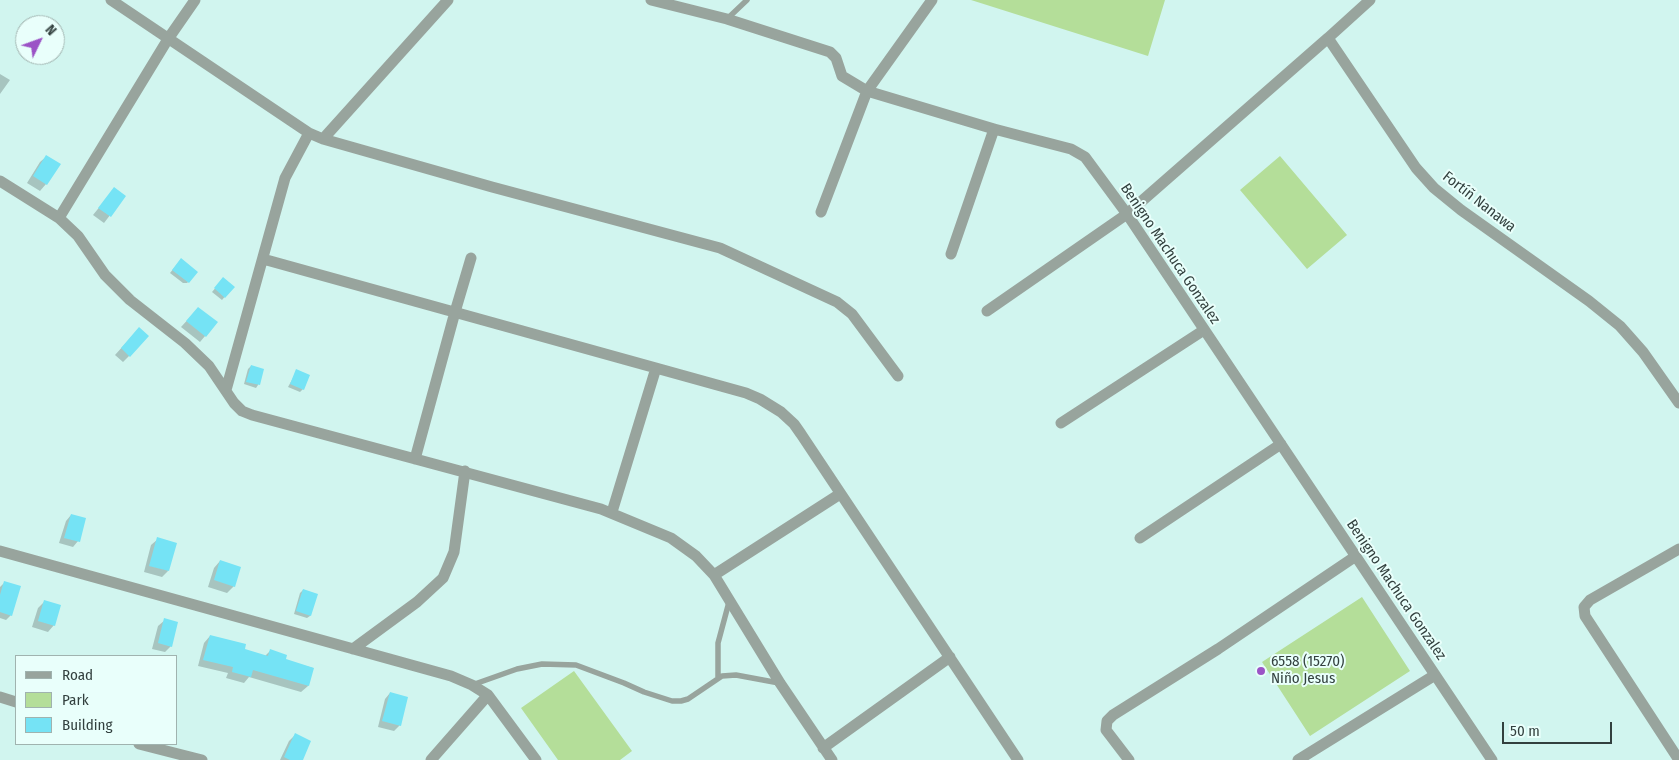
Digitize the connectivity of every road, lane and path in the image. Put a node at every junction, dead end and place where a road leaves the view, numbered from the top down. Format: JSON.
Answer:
{"nodes":[{"id":1,"x":111,"y":0,"type":"edge"},
{"id":2,"x":194,"y":0,"type":"edge"},
{"id":3,"x":448,"y":0,"type":"edge"},
{"id":4,"x":651,"y":0,"type":"edge"},
{"id":5,"x":747,"y":0,"type":"edge"},
{"id":6,"x":932,"y":0,"type":"edge"},
{"id":7,"x":1370,"y":0,"type":"edge"},
{"id":8,"x":727,"y":19,"type":"junction"},
{"id":9,"x":1328,"y":38,"type":"junction"},
{"id":10,"x":168,"y":39,"type":"junction"},
{"id":11,"x":867,"y":91,"type":"junction"},
{"id":12,"x":994,"y":129,"type":"junction"},
{"id":13,"x":309,"y":133,"type":"junction"},
{"id":14,"x":323,"y":139,"type":"junction"},
{"id":15,"x":0,"y":181,"type":"edge"},
{"id":16,"x":821,"y":212,"type":"dead end"},
{"id":17,"x":1126,"y":214,"type":"junction"},
{"id":18,"x":59,"y":218,"type":"junction"},
{"id":19,"x":951,"y":254,"type":"dead end"},
{"id":20,"x":471,"y":258,"type":"dead end"},
{"id":21,"x":263,"y":259,"type":"junction"},
{"id":22,"x":987,"y":311,"type":"dead end"},
{"id":23,"x":455,"y":312,"type":"junction"},
{"id":24,"x":1204,"y":330,"type":"junction"},
{"id":25,"x":656,"y":368,"type":"junction"},
{"id":26,"x":898,"y":376,"type":"dead end"},
{"id":27,"x":226,"y":390,"type":"junction"},
{"id":28,"x":1679,"y":403,"type":"edge"},
{"id":29,"x":1062,"y":423,"type":"dead end"},
{"id":30,"x":1281,"y":444,"type":"junction"},
{"id":31,"x":415,"y":459,"type":"junction"},
{"id":32,"x":465,"y":471,"type":"junction"},
{"id":33,"x":840,"y":494,"type":"junction"},
{"id":34,"x":612,"y":512,"type":"junction"},
{"id":35,"x":1140,"y":538,"type":"dead end"},
{"id":36,"x":1679,"y":549,"type":"edge"},
{"id":37,"x":0,"y":551,"type":"edge"},
{"id":38,"x":1356,"y":556,"type":"junction"},
{"id":39,"x":714,"y":575,"type":"junction"},
{"id":40,"x":729,"y":600,"type":"junction"},
{"id":41,"x":354,"y":649,"type":"junction"},
{"id":42,"x":950,"y":657,"type":"junction"},
{"id":43,"x":1435,"y":675,"type":"junction"},
{"id":44,"x":718,"y":678,"type":"junction"},
{"id":45,"x":780,"y":684,"type":"junction"},
{"id":46,"x":472,"y":685,"type":"junction"},
{"id":47,"x":488,"y":695,"type":"junction"},
{"id":48,"x":0,"y":697,"type":"edge"},
{"id":49,"x":15,"y":702,"type":"edge"},
{"id":50,"x":143,"y":745,"type":"edge"},
{"id":51,"x":823,"y":748,"type":"junction"},
{"id":52,"x":202,"y":760,"type":"edge"},
{"id":53,"x":431,"y":760,"type":"edge"},
{"id":54,"x":536,"y":760,"type":"edge"},
{"id":55,"x":832,"y":760,"type":"edge"},
{"id":56,"x":1018,"y":760,"type":"edge"},
{"id":57,"x":1129,"y":760,"type":"edge"},
{"id":58,"x":1298,"y":760,"type":"edge"},
{"id":59,"x":1492,"y":760,"type":"edge"},
{"id":60,"x":1679,"y":760,"type":"edge"}],
"edges":[{"from":1,"to":10,"type":"street"},
{"from":2,"to":10,"type":"street"},
{"from":3,"to":14,"type":"street"},
{"from":4,"to":8,"type":"street","name":"Benigno Machuca Gonzalez"},
{"from":5,"to":8,"type":"lane"},
{"from":6,"to":11,"type":"street"},
{"from":7,"to":9,"type":"street"},
{"from":8,"to":11,"type":"street","name":"Benigno Machuca Gonzalez"},
{"from":9,"to":17,"type":"street"},
{"from":9,"to":28,"type":"street","name":"Fortíñ Nanawa"},
{"from":10,"to":13,"type":"street"},
{"from":10,"to":18,"type":"street"},
{"from":11,"to":12,"type":"street","name":"Benigno Machuca Gonzalez"},
{"from":11,"to":16,"type":"street"},
{"from":12,"to":17,"type":"street","name":"Benigno Machuca Gonzalez"},
{"from":12,"to":19,"type":"street"},
{"from":13,"to":14,"type":"street"},
{"from":13,"to":21,"type":"street"},
{"from":14,"to":26,"type":"street"},
{"from":15,"to":18,"type":"street"},
{"from":17,"to":22,"type":"street"},
{"from":17,"to":24,"type":"street","name":"Benigno Machuca Gonzalez"},
{"from":18,"to":27,"type":"street"},
{"from":20,"to":23,"type":"street"},
{"from":21,"to":23,"type":"street"},
{"from":21,"to":27,"type":"street"},
{"from":23,"to":25,"type":"street"},
{"from":23,"to":31,"type":"street"},
{"from":24,"to":29,"type":"street"},
{"from":24,"to":30,"type":"street","name":"Benigno Machuca Gonzalez"},
{"from":25,"to":33,"type":"street"},
{"from":25,"to":34,"type":"street"},
{"from":27,"to":31,"type":"street"},
{"from":30,"to":35,"type":"street"},
{"from":30,"to":38,"type":"street","name":"Benigno Machuca Gonzalez"},
{"from":31,"to":32,"type":"street"},
{"from":32,"to":34,"type":"street"},
{"from":32,"to":41,"type":"street"},
{"from":33,"to":39,"type":"street"},
{"from":33,"to":42,"type":"street"},
{"from":34,"to":39,"type":"street"},
{"from":36,"to":60,"type":"street"},
{"from":37,"to":41,"type":"street"},
{"from":38,"to":43,"type":"street","name":"Benigno Machuca Gonzalez"},
{"from":38,"to":57,"type":"street"},
{"from":39,"to":40,"type":"street"},
{"from":40,"to":44,"type":"lane"},
{"from":40,"to":45,"type":"street"},
{"from":41,"to":46,"type":"street"},
{"from":42,"to":51,"type":"street"},
{"from":42,"to":56,"type":"street"},
{"from":43,"to":58,"type":"street"},
{"from":43,"to":59,"type":"street","name":"Benigno Machuca Gonzalez"},
{"from":44,"to":45,"type":"lane"},
{"from":44,"to":46,"type":"lane"},
{"from":45,"to":51,"type":"street"},
{"from":46,"to":47,"type":"street"},
{"from":47,"to":53,"type":"street"},
{"from":47,"to":54,"type":"street"},
{"from":48,"to":49,"type":"street"},
{"from":50,"to":52,"type":"street"},
{"from":51,"to":55,"type":"street"}]}
